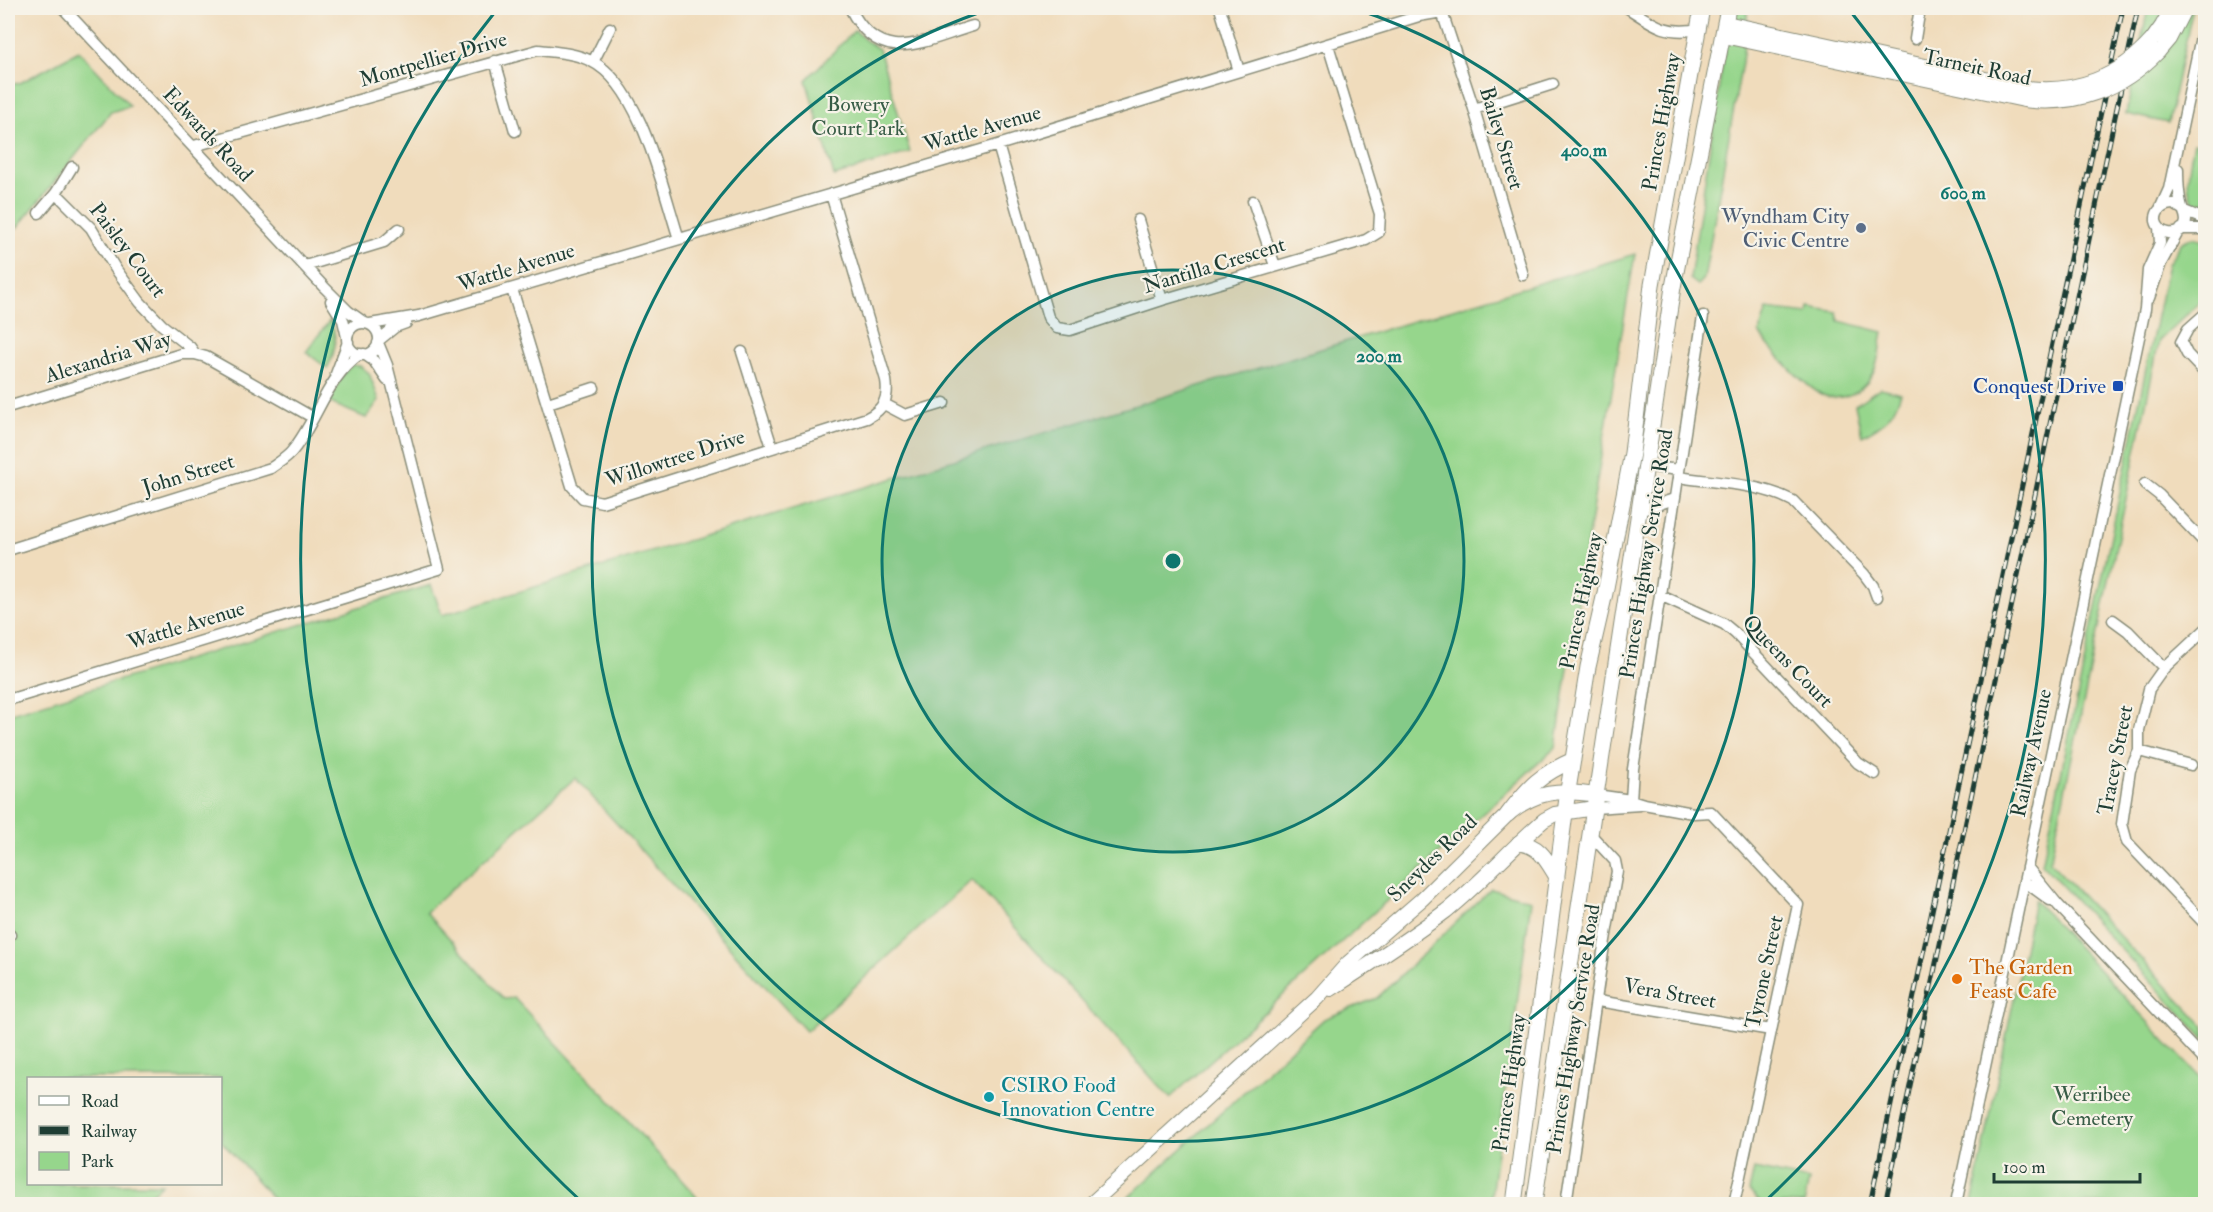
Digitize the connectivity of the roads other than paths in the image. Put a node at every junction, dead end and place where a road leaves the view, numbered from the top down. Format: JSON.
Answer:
{"nodes":[{"id":1,"x":63,"y":8,"type":"edge"},
{"id":2,"x":850,"y":8,"type":"edge"},
{"id":3,"x":1220,"y":8,"type":"edge"},
{"id":4,"x":1628,"y":8,"type":"edge"},
{"id":5,"x":1702,"y":8,"type":"edge"},
{"id":6,"x":1920,"y":8,"type":"edge"},
{"id":7,"x":2172,"y":8,"type":"edge"},
{"id":8,"x":2185,"y":8,"type":"edge"},
{"id":9,"x":1446,"y":10,"type":"edge"},
{"id":10,"x":2205,"y":17,"type":"edge"},
{"id":11,"x":1726,"y":22,"type":"edge"},
{"id":12,"x":973,"y":26,"type":"dead end"},
{"id":13,"x":610,"y":28,"type":"dead end"},
{"id":14,"x":1699,"y":29,"type":"junction"},
{"id":15,"x":1915,"y":39,"type":"dead end"},
{"id":16,"x":1328,"y":45,"type":"junction"},
{"id":17,"x":2155,"y":46,"type":"junction"},
{"id":18,"x":495,"y":61,"type":"junction"},
{"id":19,"x":593,"y":62,"type":"junction"},
{"id":20,"x":1239,"y":71,"type":"junction"},
{"id":21,"x":1553,"y":84,"type":"dead end"},
{"id":22,"x":1474,"y":109,"type":"junction"},
{"id":23,"x":516,"y":130,"type":"dead end"},
{"id":24,"x":998,"y":145,"type":"junction"},
{"id":25,"x":194,"y":146,"type":"junction"},
{"id":26,"x":2177,"y":148,"type":"junction"},
{"id":27,"x":72,"y":167,"type":"dead end"},
{"id":28,"x":57,"y":193,"type":"junction"},
{"id":29,"x":831,"y":194,"type":"junction"},
{"id":30,"x":1253,"y":201,"type":"dead end"},
{"id":31,"x":2160,"y":209,"type":"junction"},
{"id":32,"x":2183,"y":210,"type":"junction"},
{"id":33,"x":39,"y":213,"type":"dead end"},
{"id":34,"x":1138,"y":220,"type":"dead end"},
{"id":35,"x":2205,"y":220,"type":"edge"},
{"id":36,"x":2159,"y":227,"type":"junction"},
{"id":37,"x":399,"y":229,"type":"dead end"},
{"id":38,"x":2205,"y":229,"type":"edge"},
{"id":39,"x":2180,"y":231,"type":"junction"},
{"id":40,"x":679,"y":239,"type":"junction"},
{"id":41,"x":304,"y":266,"type":"junction"},
{"id":42,"x":1275,"y":266,"type":"junction"},
{"id":43,"x":1522,"y":275,"type":"dead end"},
{"id":44,"x":1652,"y":285,"type":"junction"},
{"id":45,"x":324,"y":287,"type":"junction"},
{"id":46,"x":1673,"y":287,"type":"junction"},
{"id":47,"x":512,"y":289,"type":"junction"},
{"id":48,"x":1162,"y":300,"type":"junction"},
{"id":49,"x":2145,"y":309,"type":"junction"},
{"id":50,"x":2205,"y":313,"type":"edge"},
{"id":51,"x":419,"y":316,"type":"junction"},
{"id":52,"x":1703,"y":316,"type":"dead end"},
{"id":53,"x":367,"y":324,"type":"junction"},
{"id":54,"x":347,"y":339,"type":"junction"},
{"id":55,"x":378,"y":342,"type":"junction"},
{"id":56,"x":742,"y":352,"type":"dead end"},
{"id":57,"x":195,"y":354,"type":"junction"},
{"id":58,"x":362,"y":354,"type":"junction"},
{"id":59,"x":2205,"y":374,"type":"edge"},
{"id":60,"x":335,"y":377,"type":"junction"},
{"id":61,"x":392,"y":388,"type":"junction"},
{"id":62,"x":594,"y":388,"type":"dead end"},
{"id":63,"x":548,"y":403,"type":"junction"},
{"id":64,"x":944,"y":403,"type":"dead end"},
{"id":65,"x":884,"y":404,"type":"junction"},
{"id":66,"x":8,"y":407,"type":"edge"},
{"id":67,"x":312,"y":417,"type":"junction"},
{"id":68,"x":772,"y":447,"type":"junction"},
{"id":69,"x":1646,"y":466,"type":"junction"},
{"id":70,"x":1678,"y":474,"type":"junction"},
{"id":71,"x":2145,"y":484,"type":"dead end"},
{"id":72,"x":1626,"y":487,"type":"junction"},
{"id":73,"x":1674,"y":499,"type":"junction"},
{"id":74,"x":1639,"y":511,"type":"junction"},
{"id":75,"x":2205,"y":544,"type":"edge"},
{"id":76,"x":8,"y":550,"type":"edge"},
{"id":77,"x":1660,"y":595,"type":"junction"},
{"id":78,"x":1877,"y":597,"type":"dead end"},
{"id":79,"x":2113,"y":620,"type":"dead end"},
{"id":80,"x":2205,"y":629,"type":"edge"},
{"id":81,"x":2164,"y":669,"type":"junction"},
{"id":82,"x":8,"y":700,"type":"edge"},
{"id":83,"x":2139,"y":751,"type":"junction"},
{"id":84,"x":1574,"y":760,"type":"junction"},
{"id":85,"x":2192,"y":765,"type":"dead end"},
{"id":86,"x":1875,"y":774,"type":"dead end"},
{"id":87,"x":1568,"y":790,"type":"junction"},
{"id":88,"x":1631,"y":800,"type":"junction"},
{"id":89,"x":1595,"y":801,"type":"junction"},
{"id":90,"x":1644,"y":804,"type":"junction"},
{"id":91,"x":1565,"y":812,"type":"junction"},
{"id":92,"x":1508,"y":814,"type":"junction"},
{"id":93,"x":1590,"y":834,"type":"junction"},
{"id":94,"x":1519,"y":843,"type":"junction"},
{"id":95,"x":2027,"y":867,"type":"junction"},
{"id":96,"x":1557,"y":877,"type":"junction"},
{"id":97,"x":2024,"y":881,"type":"junction"},
{"id":98,"x":2058,"y":905,"type":"junction"},
{"id":99,"x":2205,"y":925,"type":"edge"},
{"id":100,"x":1317,"y":998,"type":"junction"},
{"id":101,"x":1598,"y":1001,"type":"junction"},
{"id":102,"x":1771,"y":1030,"type":"junction"},
{"id":103,"x":2205,"y":1062,"type":"edge"},
{"id":104,"x":1091,"y":1204,"type":"edge"},
{"id":105,"x":1514,"y":1204,"type":"edge"},
{"id":106,"x":1534,"y":1204,"type":"edge"},
{"id":107,"x":1566,"y":1204,"type":"edge"},
{"id":108,"x":1734,"y":1204,"type":"edge"},
{"id":109,"x":1956,"y":1204,"type":"edge"}],
"edges":[{"from":1,"to":25,"type":"street","name":"Edwards Road"},
{"from":2,"to":12,"type":"street"},
{"from":3,"to":20,"type":"street"},
{"from":4,"to":14,"type":"street"},
{"from":5,"to":14,"type":"highway","name":"Princes Highway"},
{"from":6,"to":15,"type":"street"},
{"from":7,"to":17,"type":"main road","name":"Tarneit Road"},
{"from":8,"to":17,"type":"main road","name":"Tarneit Road"},
{"from":9,"to":16,"type":"street","name":"Wattle Avenue"},
{"from":9,"to":22,"type":"street","name":"Bailey Street"},
{"from":10,"to":26,"type":"street"},
{"from":11,"to":14,"type":"highway"},
{"from":11,"to":17,"type":"main road","name":"Tarneit Road","bridge":true},
{"from":11,"to":46,"type":"highway","name":"Princes Highway"},
{"from":13,"to":19,"type":"street"},
{"from":14,"to":44,"type":"highway","name":"Princes Highway"},
{"from":16,"to":20,"type":"street","name":"Wattle Avenue"},
{"from":16,"to":42,"type":"street","name":"Nantilla Crescent"},
{"from":18,"to":19,"type":"street","name":"Montpellier Drive"},
{"from":18,"to":23,"type":"street"},
{"from":18,"to":25,"type":"street","name":"Montpellier Drive"},
{"from":19,"to":40,"type":"street","name":"Montpellier Drive"},
{"from":20,"to":24,"type":"street","name":"Wattle Avenue"},
{"from":21,"to":22,"type":"street"},
{"from":22,"to":43,"type":"street","name":"Bailey Street"},
{"from":24,"to":29,"type":"street","name":"Wattle Avenue"},
{"from":24,"to":48,"type":"street","name":"Nantilla Crescent"},
{"from":25,"to":41,"type":"street","name":"Edwards Road"},
{"from":26,"to":31,"type":"street"},
{"from":26,"to":32,"type":"street"},
{"from":27,"to":28,"type":"street"},
{"from":28,"to":33,"type":"street"},
{"from":28,"to":57,"type":"street","name":"Paisley Court"},
{"from":29,"to":40,"type":"street","name":"Wattle Avenue"},
{"from":29,"to":65,"type":"street"},
{"from":30,"to":42,"type":"street"},
{"from":31,"to":32,"type":"street"},
{"from":31,"to":36,"type":"street"},
{"from":32,"to":35,"type":"street"},
{"from":32,"to":39,"type":"street"},
{"from":34,"to":48,"type":"street"},
{"from":36,"to":39,"type":"street"},
{"from":36,"to":49,"type":"street","name":"Railway Avenue"},
{"from":37,"to":41,"type":"street"},
{"from":38,"to":39,"type":"street"},
{"from":39,"to":49,"type":"street","name":"Railway Avenue"},
{"from":40,"to":47,"type":"street","name":"Wattle Avenue"},
{"from":41,"to":45,"type":"street","name":"Edwards Road"},
{"from":42,"to":48,"type":"street","name":"Nantilla Crescent"},
{"from":44,"to":46,"type":"highway"},
{"from":44,"to":72,"type":"highway","name":"Princes Highway"},
{"from":45,"to":53,"type":"street","name":"Edwards Road"},
{"from":45,"to":54,"type":"street","name":"Edwards Road"},
{"from":46,"to":69,"type":"highway","name":"Princes Highway"},
{"from":47,"to":51,"type":"street","name":"Wattle Avenue"},
{"from":47,"to":63,"type":"street","name":"Willowtree Drive"},
{"from":49,"to":95,"type":"street","name":"Railway Avenue"},
{"from":50,"to":59,"type":"street"},
{"from":51,"to":53,"type":"street","name":"Wattle Avenue"},
{"from":51,"to":55,"type":"street","name":"Wattle Avenue"},
{"from":52,"to":70,"type":"street","name":"Princes Highway Service Road"},
{"from":53,"to":54,"type":"street"},
{"from":53,"to":55,"type":"street"},
{"from":54,"to":58,"type":"street"},
{"from":54,"to":60,"type":"street","name":"John Street"},
{"from":55,"to":58,"type":"street"},
{"from":55,"to":61,"type":"street","name":"Wattle Avenue"},
{"from":56,"to":68,"type":"street"},
{"from":57,"to":66,"type":"street","name":"Alexandria Way"},
{"from":57,"to":67,"type":"street","name":"Alexandria Way"},
{"from":58,"to":60,"type":"street","name":"John Street"},
{"from":58,"to":61,"type":"street","name":"Wattle Avenue"},
{"from":60,"to":67,"type":"street","name":"John Street"},
{"from":61,"to":82,"type":"street","name":"Wattle Avenue"},
{"from":62,"to":63,"type":"street"},
{"from":63,"to":68,"type":"street","name":"Willowtree Drive"},
{"from":64,"to":65,"type":"street"},
{"from":65,"to":68,"type":"street","name":"Willowtree Drive"},
{"from":67,"to":76,"type":"street","name":"John Street"},
{"from":69,"to":70,"type":"street"},
{"from":69,"to":72,"type":"highway"},
{"from":69,"to":74,"type":"highway","name":"Princes Highway"},
{"from":70,"to":73,"type":"street","name":"Princes Highway Service Road"},
{"from":70,"to":78,"type":"street"},
{"from":71,"to":75,"type":"street"},
{"from":72,"to":84,"type":"highway","name":"Princes Highway"},
{"from":73,"to":74,"type":"street"},
{"from":73,"to":77,"type":"street","name":"Princes Highway Service Road"},
{"from":74,"to":89,"type":"highway","name":"Princes Highway"},
{"from":77,"to":86,"type":"street","name":"Queens Court"},
{"from":77,"to":88,"type":"street","name":"Princes Highway Service Road"},
{"from":79,"to":81,"type":"street"},
{"from":80,"to":81,"type":"street","name":"Tracey Street"},
{"from":81,"to":83,"type":"street","name":"Tracey Street"},
{"from":83,"to":85,"type":"street"},
{"from":83,"to":99,"type":"street","name":"Tracey Street"},
{"from":84,"to":87,"type":"highway","name":"Princes Highway"},
{"from":84,"to":92,"type":"highway"},
{"from":87,"to":89,"type":"main road","name":"Sneydes Road"},
{"from":87,"to":91,"type":"highway","name":"Princes Highway"},
{"from":87,"to":92,"type":"main road","name":"Sneydes Road"},
{"from":88,"to":89,"type":"street","name":"Tyrone Street"},
{"from":88,"to":90,"type":"street","name":"Tyrone Street"},
{"from":89,"to":90,"type":"street","name":"Tyrone Street"},
{"from":89,"to":91,"type":"main road","name":"Sneydes Road"},
{"from":89,"to":93,"type":"highway","name":"Princes Highway"},
{"from":90,"to":102,"type":"street","name":"Tyrone Street"},
{"from":91,"to":94,"type":"main road","name":"Sneydes Road"},
{"from":91,"to":96,"type":"highway","name":"Princes Highway"},
{"from":92,"to":100,"type":"main road","name":"Sneydes Road"},
{"from":93,"to":101,"type":"street","name":"Princes Highway Service Road"},
{"from":93,"to":106,"type":"highway","name":"Princes Highway"},
{"from":94,"to":96,"type":"highway"},
{"from":94,"to":100,"type":"main road","name":"Sneydes Road"},
{"from":95,"to":97,"type":"street","name":"Railway Avenue"},
{"from":95,"to":98,"type":"street"},
{"from":96,"to":105,"type":"highway","name":"Princes Highway"},
{"from":97,"to":98,"type":"street"},
{"from":97,"to":109,"type":"street","name":"Railway Avenue"},
{"from":98,"to":103,"type":"street"},
{"from":100,"to":104,"type":"main road","name":"Sneydes Road"},
{"from":101,"to":102,"type":"street","name":"Vera Street"},
{"from":101,"to":107,"type":"street","name":"Princes Highway Service Road"},
{"from":102,"to":108,"type":"street","name":"Tyrone Street"}]}
